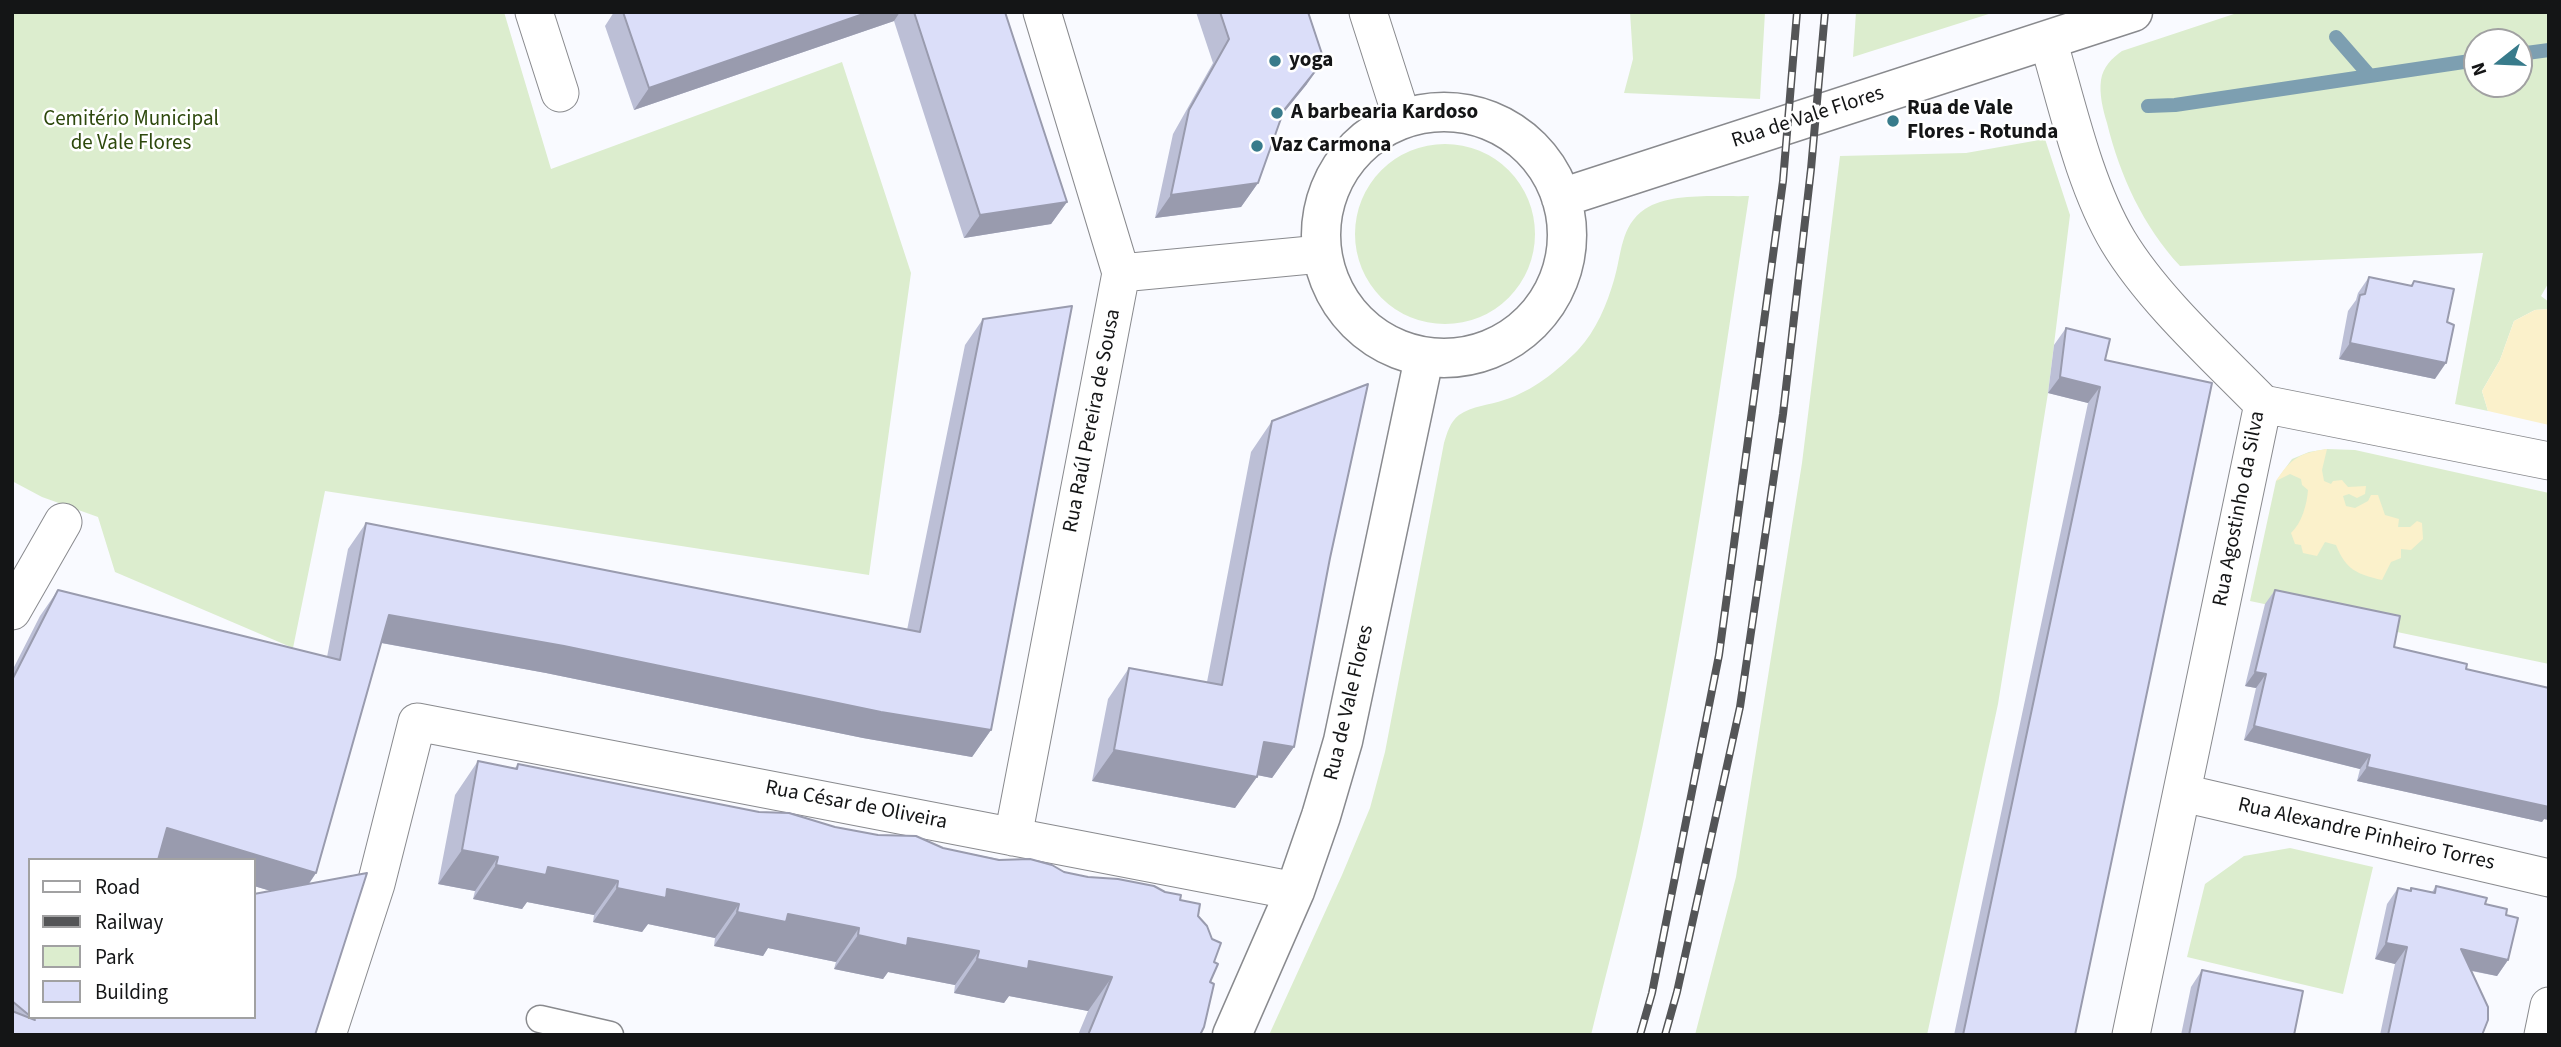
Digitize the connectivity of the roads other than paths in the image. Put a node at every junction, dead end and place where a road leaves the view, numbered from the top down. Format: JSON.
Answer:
{"nodes":[{"id":1,"x":534,"y":12,"type":"edge"},
{"id":2,"x":1042,"y":12,"type":"edge"},
{"id":3,"x":1368,"y":12,"type":"edge"},
{"id":4,"x":2133,"y":12,"type":"edge"},
{"id":5,"x":2048,"y":40,"type":"junction"},
{"id":6,"x":560,"y":93,"type":"dead end"},
{"id":7,"x":1402,"y":118,"type":"junction"},
{"id":8,"x":1561,"y":198,"type":"junction"},
{"id":9,"x":1321,"y":254,"type":"junction"},
{"id":10,"x":1121,"y":273,"type":"junction"},
{"id":11,"x":1423,"y":358,"type":"junction"},
{"id":12,"x":2263,"y":404,"type":"junction"},
{"id":13,"x":2549,"y":461,"type":"edge"},
{"id":14,"x":62,"y":522,"type":"dead end"},
{"id":15,"x":12,"y":611,"type":"edge"},
{"id":16,"x":2183,"y":793,"type":"junction"},
{"id":17,"x":1013,"y":837,"type":"junction"},
{"id":18,"x":2549,"y":878,"type":"edge"},
{"id":19,"x":1295,"y":891,"type":"junction"},
{"id":20,"x":2549,"y":1006,"type":"edge"},
{"id":21,"x":540,"y":1019,"type":"dead end"},
{"id":22,"x":327,"y":1035,"type":"edge"},
{"id":23,"x":610,"y":1035,"type":"edge"},
{"id":24,"x":1233,"y":1035,"type":"edge"},
{"id":25,"x":2132,"y":1035,"type":"edge"},
{"id":26,"x":2543,"y":1035,"type":"edge"}],
"edges":[{"from":1,"to":6,"type":"street"},
{"from":2,"to":10,"type":"street","name":"Rua Raúl Pereira de Sousa"},
{"from":3,"to":7,"type":"street"},
{"from":4,"to":5,"type":"street","name":"Rua de Vale Flores"},
{"from":5,"to":8,"type":"street","name":"Rua de Vale Flores"},
{"from":5,"to":12,"type":"street","name":"Rua Agostinho da Silva"},
{"from":7,"to":8,"type":"street"},
{"from":7,"to":9,"type":"street"},
{"from":8,"to":11,"type":"street"},
{"from":9,"to":10,"type":"street"},
{"from":9,"to":11,"type":"street"},
{"from":10,"to":17,"type":"street","name":"Rua Raúl Pereira de Sousa"},
{"from":11,"to":19,"type":"street","name":"Rua de Vale Flores"},
{"from":12,"to":13,"type":"street"},
{"from":12,"to":16,"type":"street","name":"Rua Agostinho da Silva"},
{"from":14,"to":15,"type":"street"},
{"from":16,"to":18,"type":"street","name":"Rua Alexandre Pinheiro Torres"},
{"from":16,"to":25,"type":"street","name":"Rua Agostinho da Silva"},
{"from":17,"to":19,"type":"street","name":"Rua César de Oliveira"},
{"from":17,"to":22,"type":"street","name":"Rua César de Oliveira"},
{"from":19,"to":24,"type":"street","name":"Rua de Vale Flores"},
{"from":20,"to":26,"type":"street"},
{"from":21,"to":23,"type":"street"}]}
